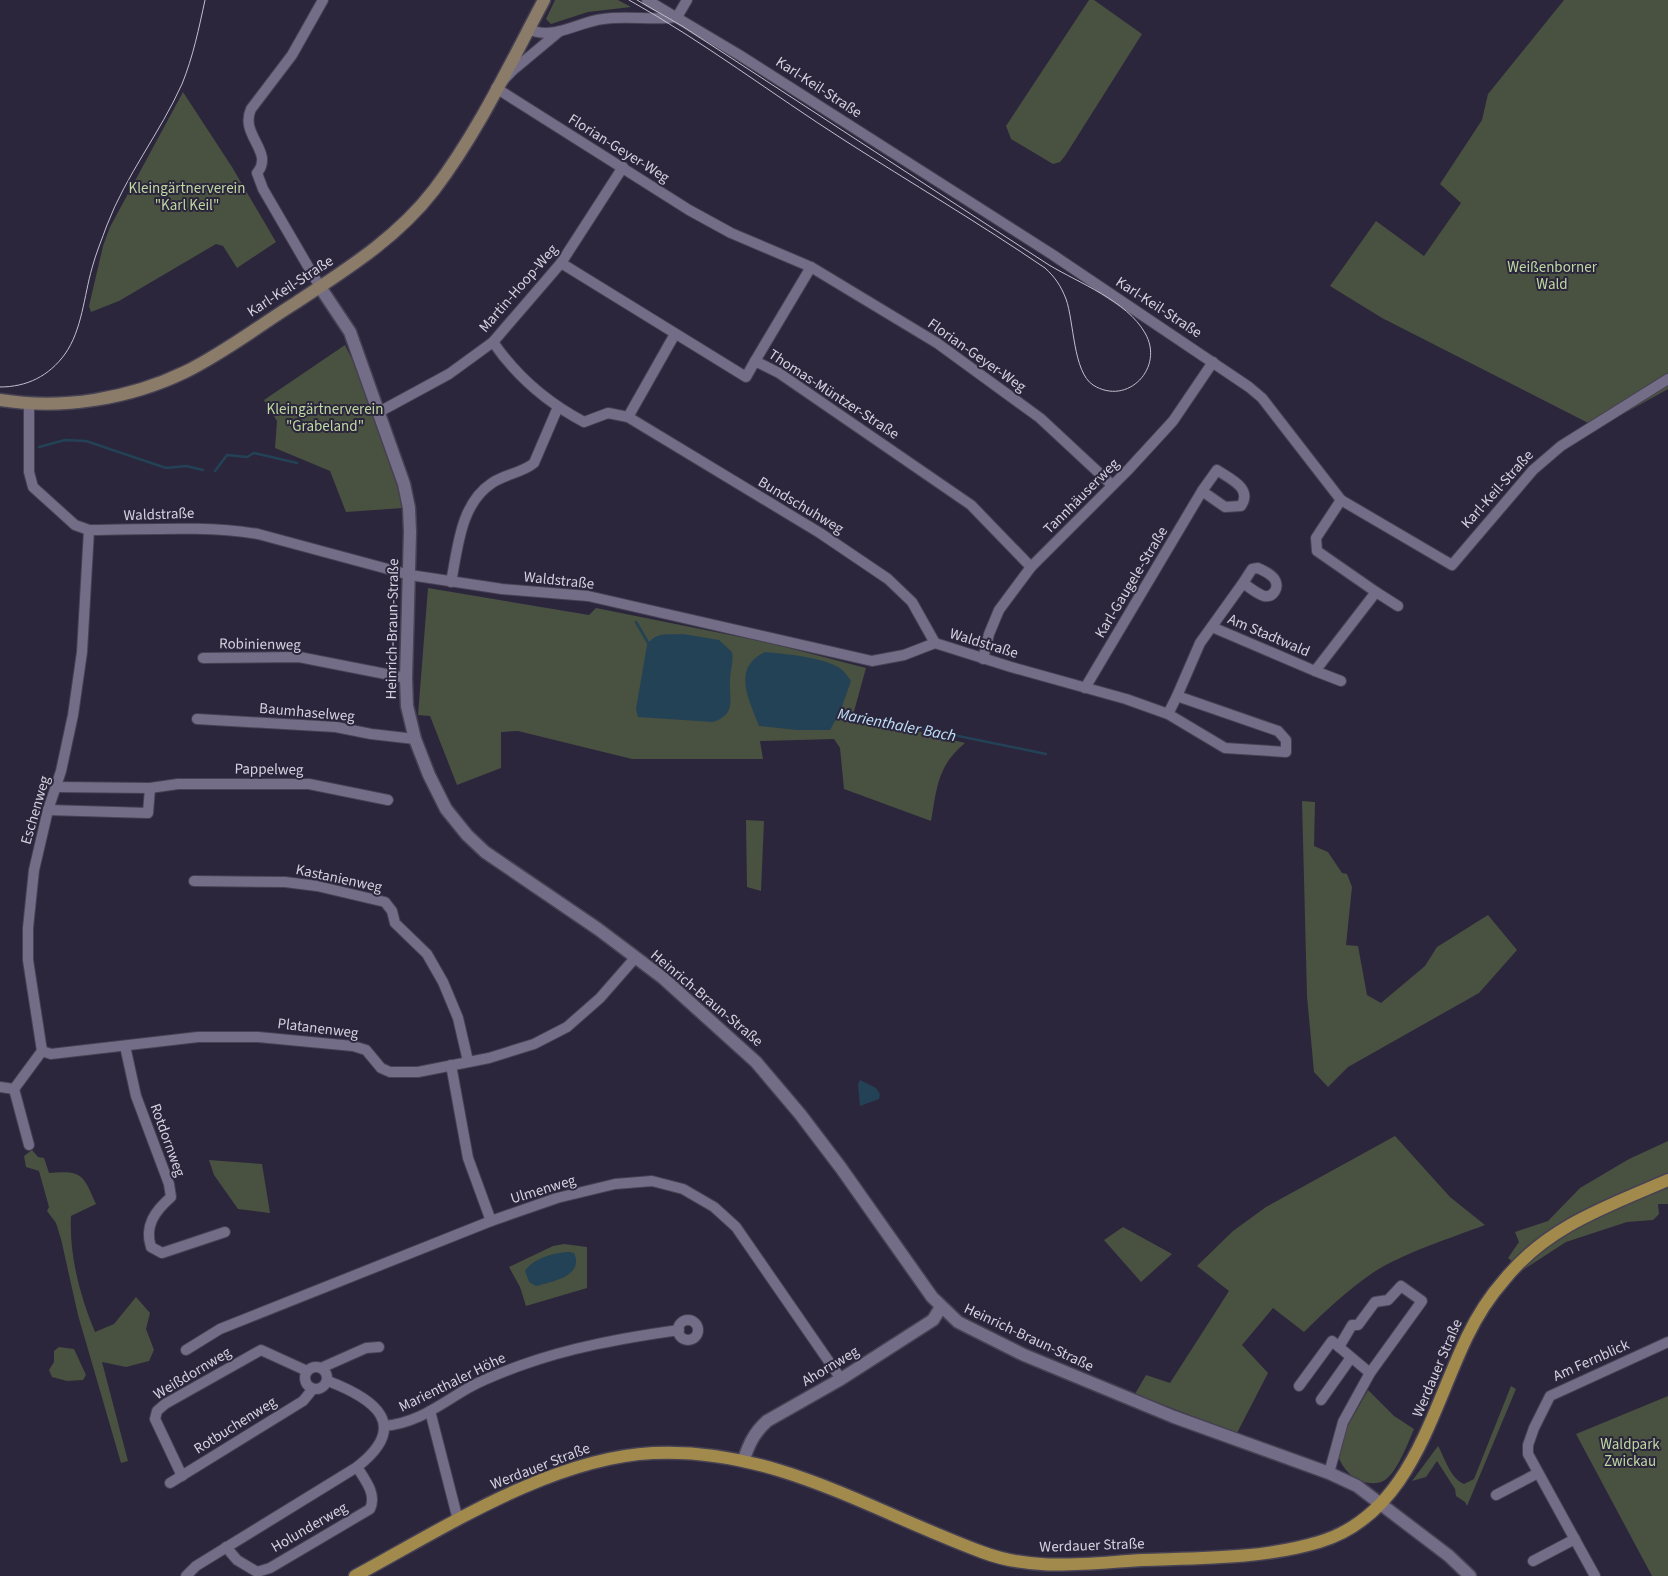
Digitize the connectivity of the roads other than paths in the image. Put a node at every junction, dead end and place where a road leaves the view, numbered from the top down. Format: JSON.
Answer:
{"nodes":[{"id":1,"x":323,"y":0,"type":"edge"},
{"id":2,"x":544,"y":0,"type":"edge"},
{"id":3,"x":647,"y":0,"type":"edge"},
{"id":4,"x":687,"y":0,"type":"edge"},
{"id":5,"x":678,"y":17,"type":"junction"},
{"id":6,"x":528,"y":29,"type":"junction"},
{"id":7,"x":560,"y":31,"type":"junction"},
{"id":8,"x":496,"y":88,"type":"junction"},
{"id":9,"x":623,"y":167,"type":"junction"},
{"id":10,"x":562,"y":263,"type":"junction"},
{"id":11,"x":810,"y":267,"type":"junction"},
{"id":12,"x":320,"y":287,"type":"junction"},
{"id":13,"x":675,"y":334,"type":"junction"},
{"id":14,"x":493,"y":342,"type":"junction"},
{"id":15,"x":755,"y":361,"type":"junction"},
{"id":16,"x":1213,"y":362,"type":"junction"},
{"id":17,"x":1668,"y":379,"type":"edge"},
{"id":18,"x":0,"y":400,"type":"edge"},
{"id":19,"x":29,"y":403,"type":"junction"},
{"id":20,"x":558,"y":407,"type":"junction"},
{"id":21,"x":379,"y":412,"type":"junction"},
{"id":22,"x":628,"y":417,"type":"junction"},
{"id":23,"x":1112,"y":486,"type":"junction"},
{"id":24,"x":1202,"y":491,"type":"dead end"},
{"id":25,"x":1341,"y":500,"type":"junction"},
{"id":26,"x":89,"y":530,"type":"junction"},
{"id":27,"x":1031,"y":567,"type":"junction"},
{"id":28,"x":410,"y":575,"type":"junction"},
{"id":29,"x":451,"y":582,"type":"junction"},
{"id":30,"x":1243,"y":583,"type":"dead end"},
{"id":31,"x":1376,"y":592,"type":"junction"},
{"id":32,"x":1398,"y":606,"type":"dead end"},
{"id":33,"x":1212,"y":627,"type":"junction"},
{"id":34,"x":935,"y":643,"type":"junction"},
{"id":35,"x":202,"y":658,"type":"dead end"},
{"id":36,"x":984,"y":659,"type":"junction"},
{"id":37,"x":1314,"y":671,"type":"junction"},
{"id":38,"x":406,"y":678,"type":"junction"},
{"id":39,"x":1341,"y":682,"type":"dead end"},
{"id":40,"x":1085,"y":688,"type":"junction"},
{"id":41,"x":1177,"y":696,"type":"junction"},
{"id":42,"x":1168,"y":714,"type":"junction"},
{"id":43,"x":197,"y":719,"type":"dead end"},
{"id":44,"x":415,"y":739,"type":"junction"},
{"id":45,"x":56,"y":787,"type":"junction"},
{"id":46,"x":150,"y":788,"type":"junction"},
{"id":47,"x":388,"y":800,"type":"dead end"},
{"id":48,"x":48,"y":810,"type":"junction"},
{"id":49,"x":194,"y":881,"type":"dead end"},
{"id":50,"x":634,"y":958,"type":"junction"},
{"id":51,"x":125,"y":1046,"type":"junction"},
{"id":52,"x":42,"y":1051,"type":"junction"},
{"id":53,"x":468,"y":1061,"type":"junction"},
{"id":54,"x":451,"y":1065,"type":"junction"},
{"id":55,"x":0,"y":1088,"type":"edge"},
{"id":56,"x":14,"y":1089,"type":"junction"},
{"id":57,"x":29,"y":1145,"type":"dead end"},
{"id":58,"x":1668,"y":1180,"type":"edge"},
{"id":59,"x":491,"y":1221,"type":"junction"},
{"id":60,"x":225,"y":1232,"type":"dead end"},
{"id":61,"x":941,"y":1307,"type":"junction"},
{"id":62,"x":679,"y":1330,"type":"dead end"},
{"id":63,"x":1668,"y":1342,"type":"edge"},
{"id":64,"x":379,"y":1347,"type":"dead end"},
{"id":65,"x":1339,"y":1347,"type":"junction"},
{"id":66,"x":186,"y":1350,"type":"dead end"},
{"id":67,"x":1350,"y":1359,"type":"junction"},
{"id":68,"x":321,"y":1368,"type":"junction"},
{"id":69,"x":307,"y":1371,"type":"junction"},
{"id":70,"x":1370,"y":1373,"type":"junction"},
{"id":71,"x":841,"y":1379,"type":"junction"},
{"id":72,"x":328,"y":1381,"type":"junction"},
{"id":73,"x":1300,"y":1386,"type":"dead end"},
{"id":74,"x":312,"y":1390,"type":"junction"},
{"id":75,"x":1321,"y":1400,"type":"dead end"},
{"id":76,"x":430,"y":1411,"type":"junction"},
{"id":77,"x":384,"y":1426,"type":"junction"},
{"id":78,"x":744,"y":1459,"type":"junction"},
{"id":79,"x":357,"y":1467,"type":"junction"},
{"id":80,"x":1329,"y":1473,"type":"junction"},
{"id":81,"x":1538,"y":1473,"type":"junction"},
{"id":82,"x":182,"y":1476,"type":"junction"},
{"id":83,"x":170,"y":1483,"type":"dead end"},
{"id":84,"x":1496,"y":1495,"type":"dead end"},
{"id":85,"x":1381,"y":1503,"type":"junction"},
{"id":86,"x":458,"y":1520,"type":"junction"},
{"id":87,"x":1575,"y":1539,"type":"junction"},
{"id":88,"x":226,"y":1547,"type":"junction"},
{"id":89,"x":1534,"y":1561,"type":"dead end"},
{"id":90,"x":186,"y":1576,"type":"edge"},
{"id":91,"x":356,"y":1576,"type":"edge"},
{"id":92,"x":1470,"y":1576,"type":"edge"},
{"id":93,"x":1596,"y":1576,"type":"edge"}],
"edges":[{"from":1,"to":12,"type":"street"},
{"from":2,"to":6,"type":"main road"},
{"from":3,"to":5,"type":"street"},
{"from":4,"to":5,"type":"street"},
{"from":5,"to":7,"type":"street","name":"Karl-Keil-Straße"},
{"from":5,"to":16,"type":"street","name":"Karl-Keil-Straße"},
{"from":6,"to":7,"type":"street","name":"Karl-Keil-Straße"},
{"from":6,"to":8,"type":"main road","name":"Karl-Keil-Straße"},
{"from":7,"to":8,"type":"street","name":"Karl-Keil-Straße"},
{"from":8,"to":9,"type":"street","name":"Florian-Geyer-Weg"},
{"from":8,"to":12,"type":"main road","name":"Karl-Keil-Straße"},
{"from":9,"to":10,"type":"street","name":"Martin-Hoop-Weg"},
{"from":9,"to":11,"type":"street","name":"Florian-Geyer-Weg"},
{"from":10,"to":13,"type":"street","name":"Thomas-Müntzer-Straße"},
{"from":10,"to":14,"type":"street","name":"Martin-Hoop-Weg"},
{"from":11,"to":15,"type":"street"},
{"from":11,"to":23,"type":"street","name":"Florian-Geyer-Weg"},
{"from":12,"to":19,"type":"main road","name":"Karl-Keil-Straße"},
{"from":12,"to":21,"type":"street","name":"Heinrich-Braun-Straße"},
{"from":13,"to":15,"type":"street","name":"Thomas-Müntzer-Straße"},
{"from":13,"to":22,"type":"street"},
{"from":14,"to":20,"type":"street","name":"Bundschuhweg"},
{"from":14,"to":21,"type":"street","name":"Martin-Hoop-Weg"},
{"from":15,"to":27,"type":"street","name":"Thomas-Müntzer-Straße"},
{"from":16,"to":23,"type":"street","name":"Tannhäuserweg"},
{"from":16,"to":25,"type":"street","name":"Karl-Keil-Straße"},
{"from":17,"to":25,"type":"street","name":"Karl-Keil-Straße"},
{"from":18,"to":19,"type":"main road","name":"Karl-Keil-Straße"},
{"from":19,"to":26,"type":"street"},
{"from":20,"to":22,"type":"street","name":"Bundschuhweg"},
{"from":20,"to":29,"type":"street"},
{"from":21,"to":28,"type":"street","name":"Heinrich-Braun-Straße"},
{"from":22,"to":34,"type":"street","name":"Bundschuhweg"},
{"from":23,"to":27,"type":"street","name":"Tannhäuserweg"},
{"from":24,"to":40,"type":"street","name":"Karl-Gaugele-Straße"},
{"from":25,"to":31,"type":"street"},
{"from":26,"to":28,"type":"street","name":"Waldstraße"},
{"from":26,"to":45,"type":"street","name":"Eschenweg"},
{"from":27,"to":36,"type":"street","name":"Tannhäuserweg"},
{"from":28,"to":29,"type":"street","name":"Waldstraße"},
{"from":28,"to":38,"type":"street","name":"Heinrich-Braun-Straße"},
{"from":29,"to":34,"type":"street","name":"Waldstraße"},
{"from":30,"to":33,"type":"street","name":"Am Stadtwald"},
{"from":31,"to":32,"type":"street"},
{"from":31,"to":37,"type":"street","name":"Am Stadtwald"},
{"from":33,"to":37,"type":"street","name":"Am Stadtwald"},
{"from":33,"to":41,"type":"street","name":"Am Stadtwald"},
{"from":34,"to":36,"type":"street","name":"Waldstraße"},
{"from":35,"to":38,"type":"street","name":"Robinienweg"},
{"from":36,"to":40,"type":"street","name":"Waldstraße"},
{"from":37,"to":39,"type":"street","name":"Am Stadtwald"},
{"from":38,"to":44,"type":"street","name":"Heinrich-Braun-Straße"},
{"from":40,"to":42,"type":"street","name":"Waldstraße"},
{"from":41,"to":42,"type":"street"},
{"from":41,"to":42,"type":"street","name":"Waldstraße"},
{"from":43,"to":44,"type":"street","name":"Baumhaselweg"},
{"from":44,"to":50,"type":"street","name":"Heinrich-Braun-Straße"},
{"from":45,"to":46,"type":"street","name":"Pappelweg"},
{"from":45,"to":48,"type":"street","name":"Eschenweg"},
{"from":46,"to":47,"type":"street","name":"Pappelweg"},
{"from":46,"to":48,"type":"street"},
{"from":48,"to":52,"type":"street","name":"Eschenweg"},
{"from":49,"to":53,"type":"street","name":"Kastanienweg"},
{"from":50,"to":53,"type":"street","name":"Platanenweg"},
{"from":50,"to":61,"type":"street","name":"Heinrich-Braun-Straße"},
{"from":51,"to":52,"type":"street","name":"Platanenweg"},
{"from":51,"to":54,"type":"street","name":"Platanenweg"},
{"from":51,"to":60,"type":"street","name":"Rotdornweg"},
{"from":52,"to":56,"type":"street"},
{"from":53,"to":54,"type":"street","name":"Platanenweg"},
{"from":54,"to":59,"type":"street"},
{"from":55,"to":56,"type":"street"},
{"from":56,"to":57,"type":"street"},
{"from":58,"to":85,"type":"main road","name":"Werdauer Straße"},
{"from":59,"to":66,"type":"street","name":"Ulmenweg"},
{"from":59,"to":71,"type":"street","name":"Ulmenweg"},
{"from":61,"to":71,"type":"street","name":"Ahornweg"},
{"from":61,"to":80,"type":"street","name":"Heinrich-Braun-Straße"},
{"from":62,"to":76,"type":"street","name":"Marienthaler Höhe"},
{"from":63,"to":81,"type":"street","name":"Am Fernblick"},
{"from":64,"to":68,"type":"street"},
{"from":65,"to":67,"type":"street"},
{"from":65,"to":70,"type":"street"},
{"from":65,"to":73,"type":"street"},
{"from":67,"to":70,"type":"street"},
{"from":67,"to":75,"type":"street"},
{"from":68,"to":69,"type":"street"},
{"from":68,"to":72,"type":"street"},
{"from":69,"to":74,"type":"street"},
{"from":69,"to":82,"type":"street","name":"Weißdornweg"},
{"from":70,"to":80,"type":"street"},
{"from":71,"to":78,"type":"street","name":"Ahornweg"},
{"from":72,"to":74,"type":"street"},
{"from":72,"to":77,"type":"street","name":"Marienthaler Höhe"},
{"from":74,"to":82,"type":"street","name":"Rotbuchenweg"},
{"from":76,"to":77,"type":"street","name":"Marienthaler Höhe"},
{"from":76,"to":86,"type":"street"},
{"from":77,"to":79,"type":"street","name":"Marienthaler Höhe"},
{"from":78,"to":85,"type":"main road","name":"Werdauer Straße"},
{"from":78,"to":86,"type":"main road","name":"Werdauer Straße"},
{"from":79,"to":88,"type":"street","name":"Marienthaler Höhe"},
{"from":79,"to":88,"type":"street","name":"Holunderweg"},
{"from":80,"to":85,"type":"street","name":"Heinrich-Braun-Straße"},
{"from":81,"to":84,"type":"street"},
{"from":81,"to":87,"type":"street","name":"Am Fernblick"},
{"from":82,"to":83,"type":"street","name":"Rotbuchenweg"},
{"from":85,"to":92,"type":"street","name":"Heinrich-Braun-Straße"},
{"from":86,"to":91,"type":"main road","name":"Werdauer Straße"},
{"from":87,"to":89,"type":"street"},
{"from":87,"to":93,"type":"street","name":"Am Fernblick"},
{"from":88,"to":90,"type":"street","name":"Marienthaler Höhe"}]}
